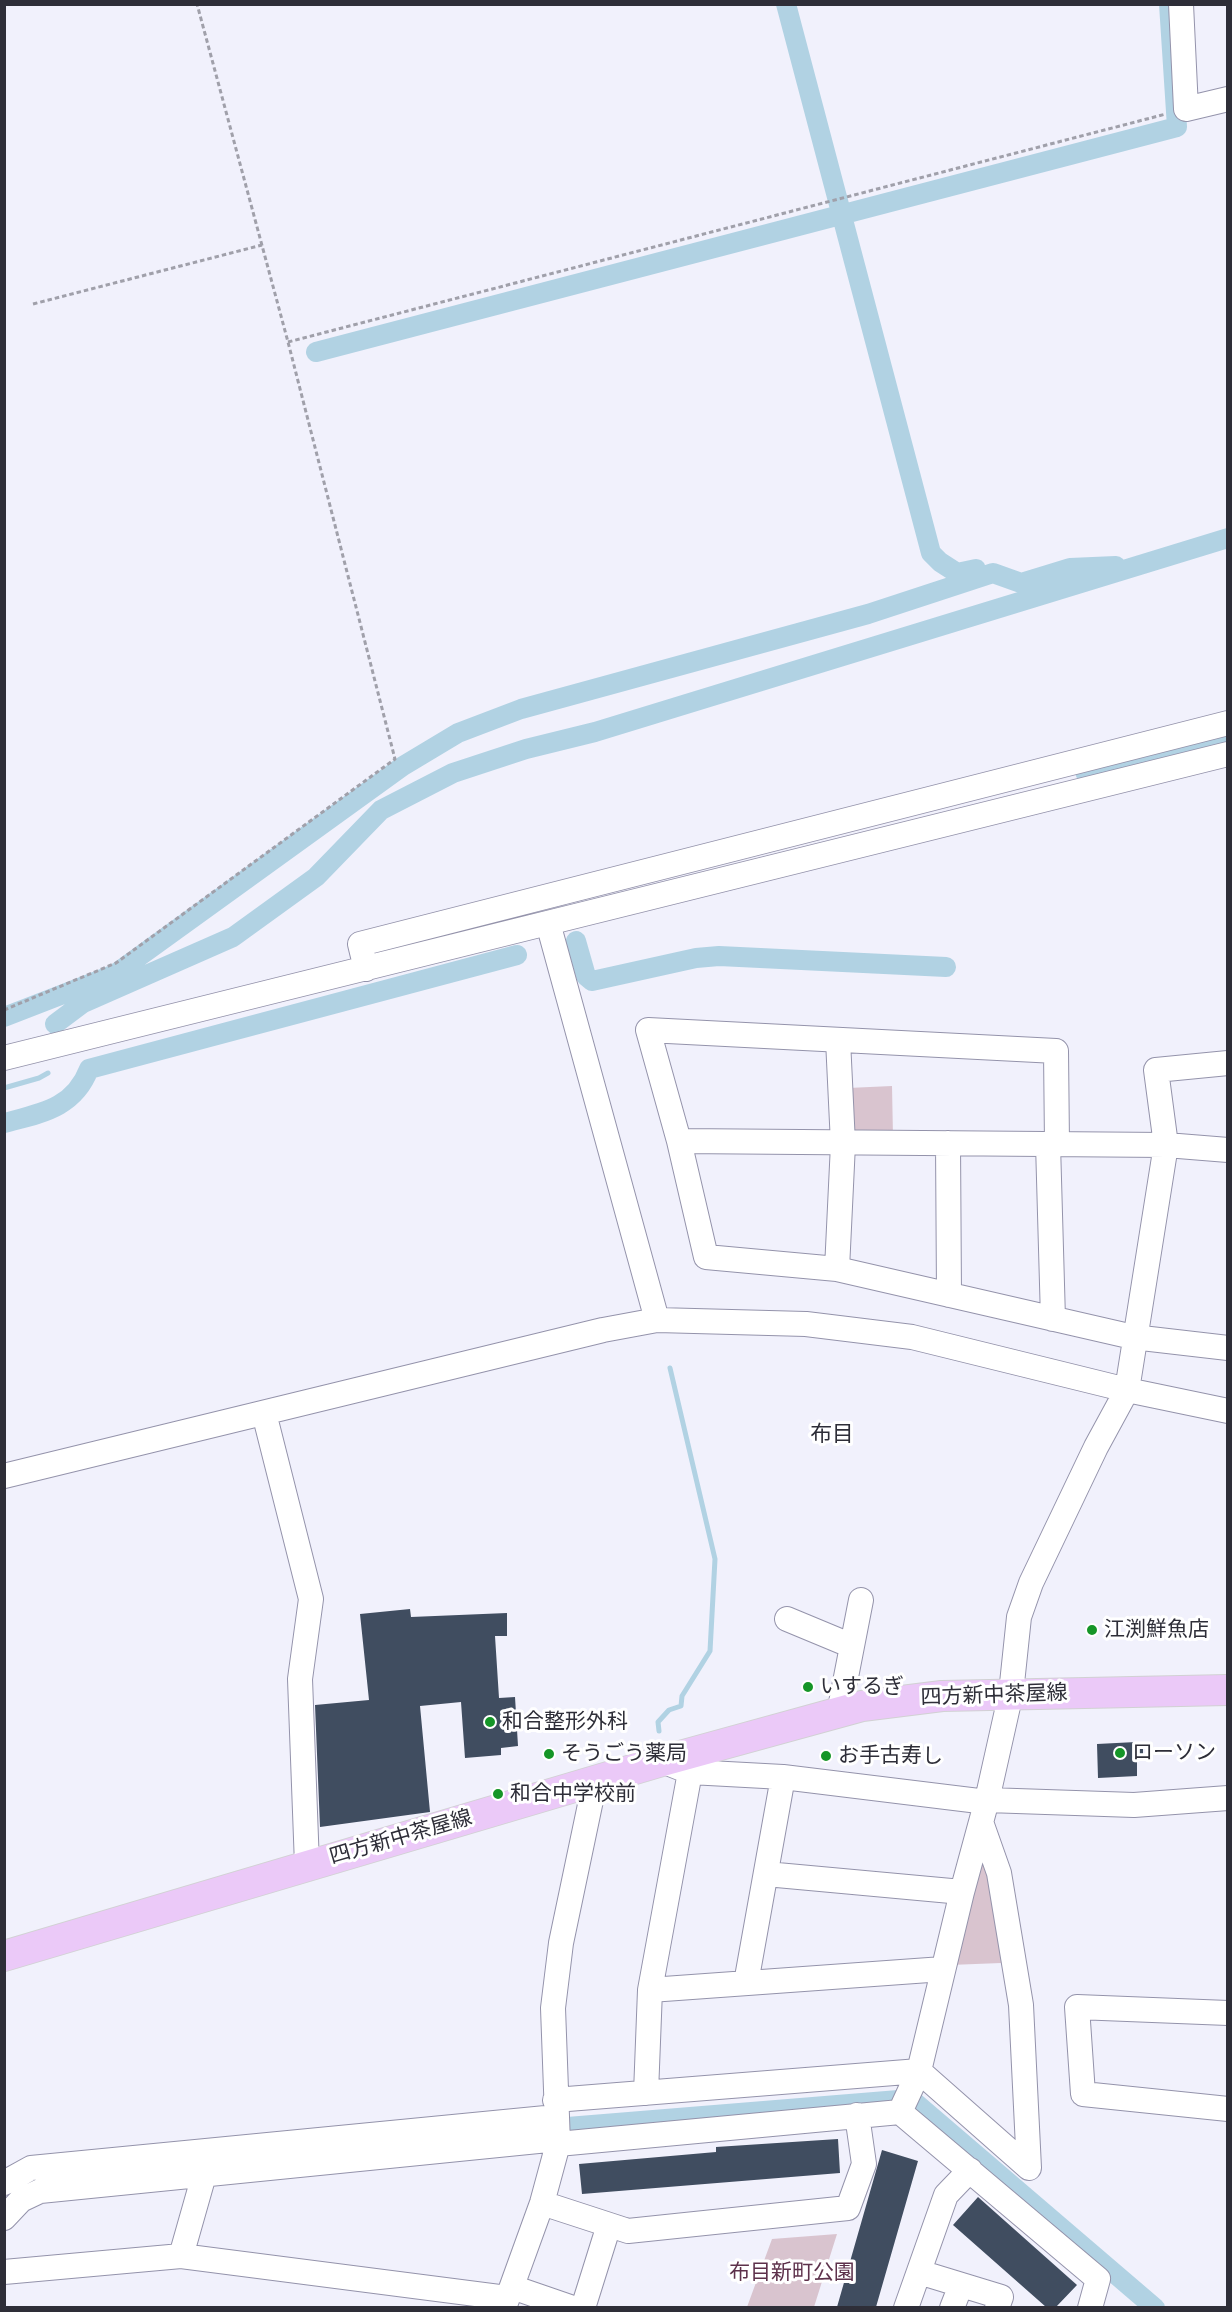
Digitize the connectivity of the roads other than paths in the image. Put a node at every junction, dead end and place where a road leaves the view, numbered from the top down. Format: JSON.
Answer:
{"nodes":[{"id":1,"x":1181,"y":4,"type":"edge"},
{"id":2,"x":1227,"y":99,"type":"edge"},
{"id":3,"x":1227,"y":723,"type":"edge"},
{"id":4,"x":1227,"y":754,"type":"edge"},
{"id":5,"x":548,"y":923,"type":"junction"},
{"id":6,"x":366,"y":969,"type":"junction"},
{"id":7,"x":838,"y":1040,"type":"junction"},
{"id":8,"x":4,"y":1058,"type":"edge"},
{"id":9,"x":1227,"y":1063,"type":"edge"},
{"id":10,"x":679,"y":1141,"type":"junction"},
{"id":11,"x":948,"y":1143,"type":"junction"},
{"id":12,"x":843,"y":1144,"type":"junction"},
{"id":13,"x":1052,"y":1144,"type":"junction"},
{"id":14,"x":1166,"y":1145,"type":"junction"},
{"id":15,"x":1227,"y":1150,"type":"edge"},
{"id":16,"x":837,"y":1269,"type":"junction"},
{"id":17,"x":949,"y":1295,"type":"junction"},
{"id":18,"x":1053,"y":1319,"type":"junction"},
{"id":19,"x":657,"y":1320,"type":"junction"},
{"id":20,"x":1133,"y":1337,"type":"junction"},
{"id":21,"x":1227,"y":1348,"type":"edge"},
{"id":22,"x":1127,"y":1390,"type":"junction"},
{"id":23,"x":1227,"y":1410,"type":"edge"},
{"id":24,"x":264,"y":1413,"type":"junction"},
{"id":25,"x":4,"y":1476,"type":"edge"},
{"id":26,"x":861,"y":1600,"type":"dead end"},
{"id":27,"x":787,"y":1619,"type":"dead end"},
{"id":28,"x":852,"y":1646,"type":"junction"},
{"id":29,"x":1227,"y":1690,"type":"edge"},
{"id":30,"x":1011,"y":1693,"type":"junction"},
{"id":31,"x":839,"y":1713,"type":"junction"},
{"id":32,"x":663,"y":1761,"type":"junction"},
{"id":33,"x":690,"y":1772,"type":"junction"},
{"id":34,"x":783,"y":1777,"type":"junction"},
{"id":35,"x":596,"y":1781,"type":"junction"},
{"id":36,"x":1227,"y":1798,"type":"edge"},
{"id":37,"x":985,"y":1808,"type":"junction"},
{"id":38,"x":307,"y":1865,"type":"junction"},
{"id":39,"x":766,"y":1874,"type":"junction"},
{"id":40,"x":962,"y":1892,"type":"junction"},
{"id":41,"x":4,"y":1956,"type":"edge"},
{"id":42,"x":943,"y":1969,"type":"junction"},
{"id":43,"x":746,"y":1983,"type":"junction"},
{"id":44,"x":650,"y":1990,"type":"junction"},
{"id":45,"x":1227,"y":2013,"type":"edge"},
{"id":46,"x":646,"y":2093,"type":"junction"},
{"id":47,"x":908,"y":2095,"type":"junction"},
{"id":48,"x":1227,"y":2109,"type":"edge"},
{"id":49,"x":857,"y":2115,"type":"junction"},
{"id":50,"x":557,"y":2126,"type":"junction"},
{"id":51,"x":970,"y":2170,"type":"junction"},
{"id":52,"x":204,"y":2175,"type":"junction"},
{"id":53,"x":4,"y":2183,"type":"edge"},
{"id":54,"x":542,"y":2203,"type":"junction"},
{"id":55,"x":4,"y":2218,"type":"edge"},
{"id":56,"x":609,"y":2225,"type":"junction"},
{"id":57,"x":181,"y":2256,"type":"junction"},
{"id":58,"x":4,"y":2272,"type":"edge"},
{"id":59,"x":919,"y":2272,"type":"junction"},
{"id":60,"x":961,"y":2285,"type":"junction"},
{"id":61,"x":507,"y":2298,"type":"edge"},
{"id":62,"x":573,"y":2307,"type":"edge"},
{"id":63,"x":583,"y":2307,"type":"edge"},
{"id":64,"x":906,"y":2307,"type":"edge"},
{"id":65,"x":952,"y":2307,"type":"edge"},
{"id":66,"x":997,"y":2307,"type":"edge"},
{"id":67,"x":1090,"y":2307,"type":"edge"}],
"edges":[{"from":1,"to":2,"type":"street"},
{"from":3,"to":6,"type":"street"},
{"from":4,"to":5,"type":"street"},
{"from":5,"to":6,"type":"street"},
{"from":5,"to":19,"type":"street"},
{"from":6,"to":8,"type":"street"},
{"from":7,"to":10,"type":"street"},
{"from":7,"to":12,"type":"street"},
{"from":7,"to":13,"type":"street"},
{"from":9,"to":14,"type":"street"},
{"from":10,"to":12,"type":"street"},
{"from":10,"to":16,"type":"street"},
{"from":11,"to":12,"type":"street"},
{"from":11,"to":13,"type":"street"},
{"from":11,"to":17,"type":"street"},
{"from":12,"to":16,"type":"street"},
{"from":13,"to":14,"type":"street"},
{"from":13,"to":18,"type":"street"},
{"from":14,"to":15,"type":"street"},
{"from":14,"to":20,"type":"street"},
{"from":16,"to":17,"type":"street"},
{"from":17,"to":18,"type":"street"},
{"from":18,"to":20,"type":"street"},
{"from":19,"to":22,"type":"street"},
{"from":19,"to":24,"type":"street"},
{"from":20,"to":21,"type":"street"},
{"from":20,"to":22,"type":"street"},
{"from":22,"to":23,"type":"street"},
{"from":22,"to":30,"type":"street"},
{"from":24,"to":25,"type":"street"},
{"from":24,"to":38,"type":"street"},
{"from":26,"to":28,"type":"street"},
{"from":27,"to":28,"type":"street"},
{"from":28,"to":31,"type":"street"},
{"from":29,"to":30,"type":"main road","name":"四方新中茶屋線"},
{"from":30,"to":31,"type":"main road","name":"四方新中茶屋線"},
{"from":30,"to":37,"type":"street"},
{"from":31,"to":32,"type":"main road","name":"四方新中茶屋線"},
{"from":32,"to":33,"type":"street"},
{"from":32,"to":35,"type":"main road","name":"四方新中茶屋線"},
{"from":33,"to":34,"type":"street"},
{"from":33,"to":44,"type":"street"},
{"from":34,"to":37,"type":"street"},
{"from":34,"to":39,"type":"street"},
{"from":35,"to":38,"type":"main road","name":"四方新中茶屋線"},
{"from":35,"to":50,"type":"street"},
{"from":36,"to":37,"type":"street"},
{"from":37,"to":40,"type":"street"},
{"from":37,"to":47,"type":"street"},
{"from":38,"to":41,"type":"main road","name":"四方新中茶屋線"},
{"from":39,"to":40,"type":"street"},
{"from":39,"to":43,"type":"street"},
{"from":40,"to":42,"type":"street"},
{"from":42,"to":43,"type":"street"},
{"from":42,"to":47,"type":"street"},
{"from":43,"to":44,"type":"street"},
{"from":44,"to":46,"type":"street"},
{"from":45,"to":48,"type":"street"},
{"from":46,"to":47,"type":"street"},
{"from":46,"to":50,"type":"street"},
{"from":47,"to":49,"type":"street"},
{"from":47,"to":51,"type":"street"},
{"from":49,"to":50,"type":"street"},
{"from":49,"to":56,"type":"street"},
{"from":50,"to":52,"type":"street"},
{"from":50,"to":53,"type":"street"},
{"from":50,"to":54,"type":"street"},
{"from":51,"to":59,"type":"street"},
{"from":51,"to":67,"type":"street"},
{"from":52,"to":55,"type":"street"},
{"from":52,"to":57,"type":"street"},
{"from":54,"to":56,"type":"street"},
{"from":54,"to":61,"type":"street"},
{"from":56,"to":63,"type":"street"},
{"from":57,"to":58,"type":"street"},
{"from":57,"to":61,"type":"street"},
{"from":59,"to":60,"type":"street"},
{"from":59,"to":64,"type":"street"},
{"from":60,"to":65,"type":"street"},
{"from":60,"to":66,"type":"street"},
{"from":61,"to":62,"type":"street"}]}
